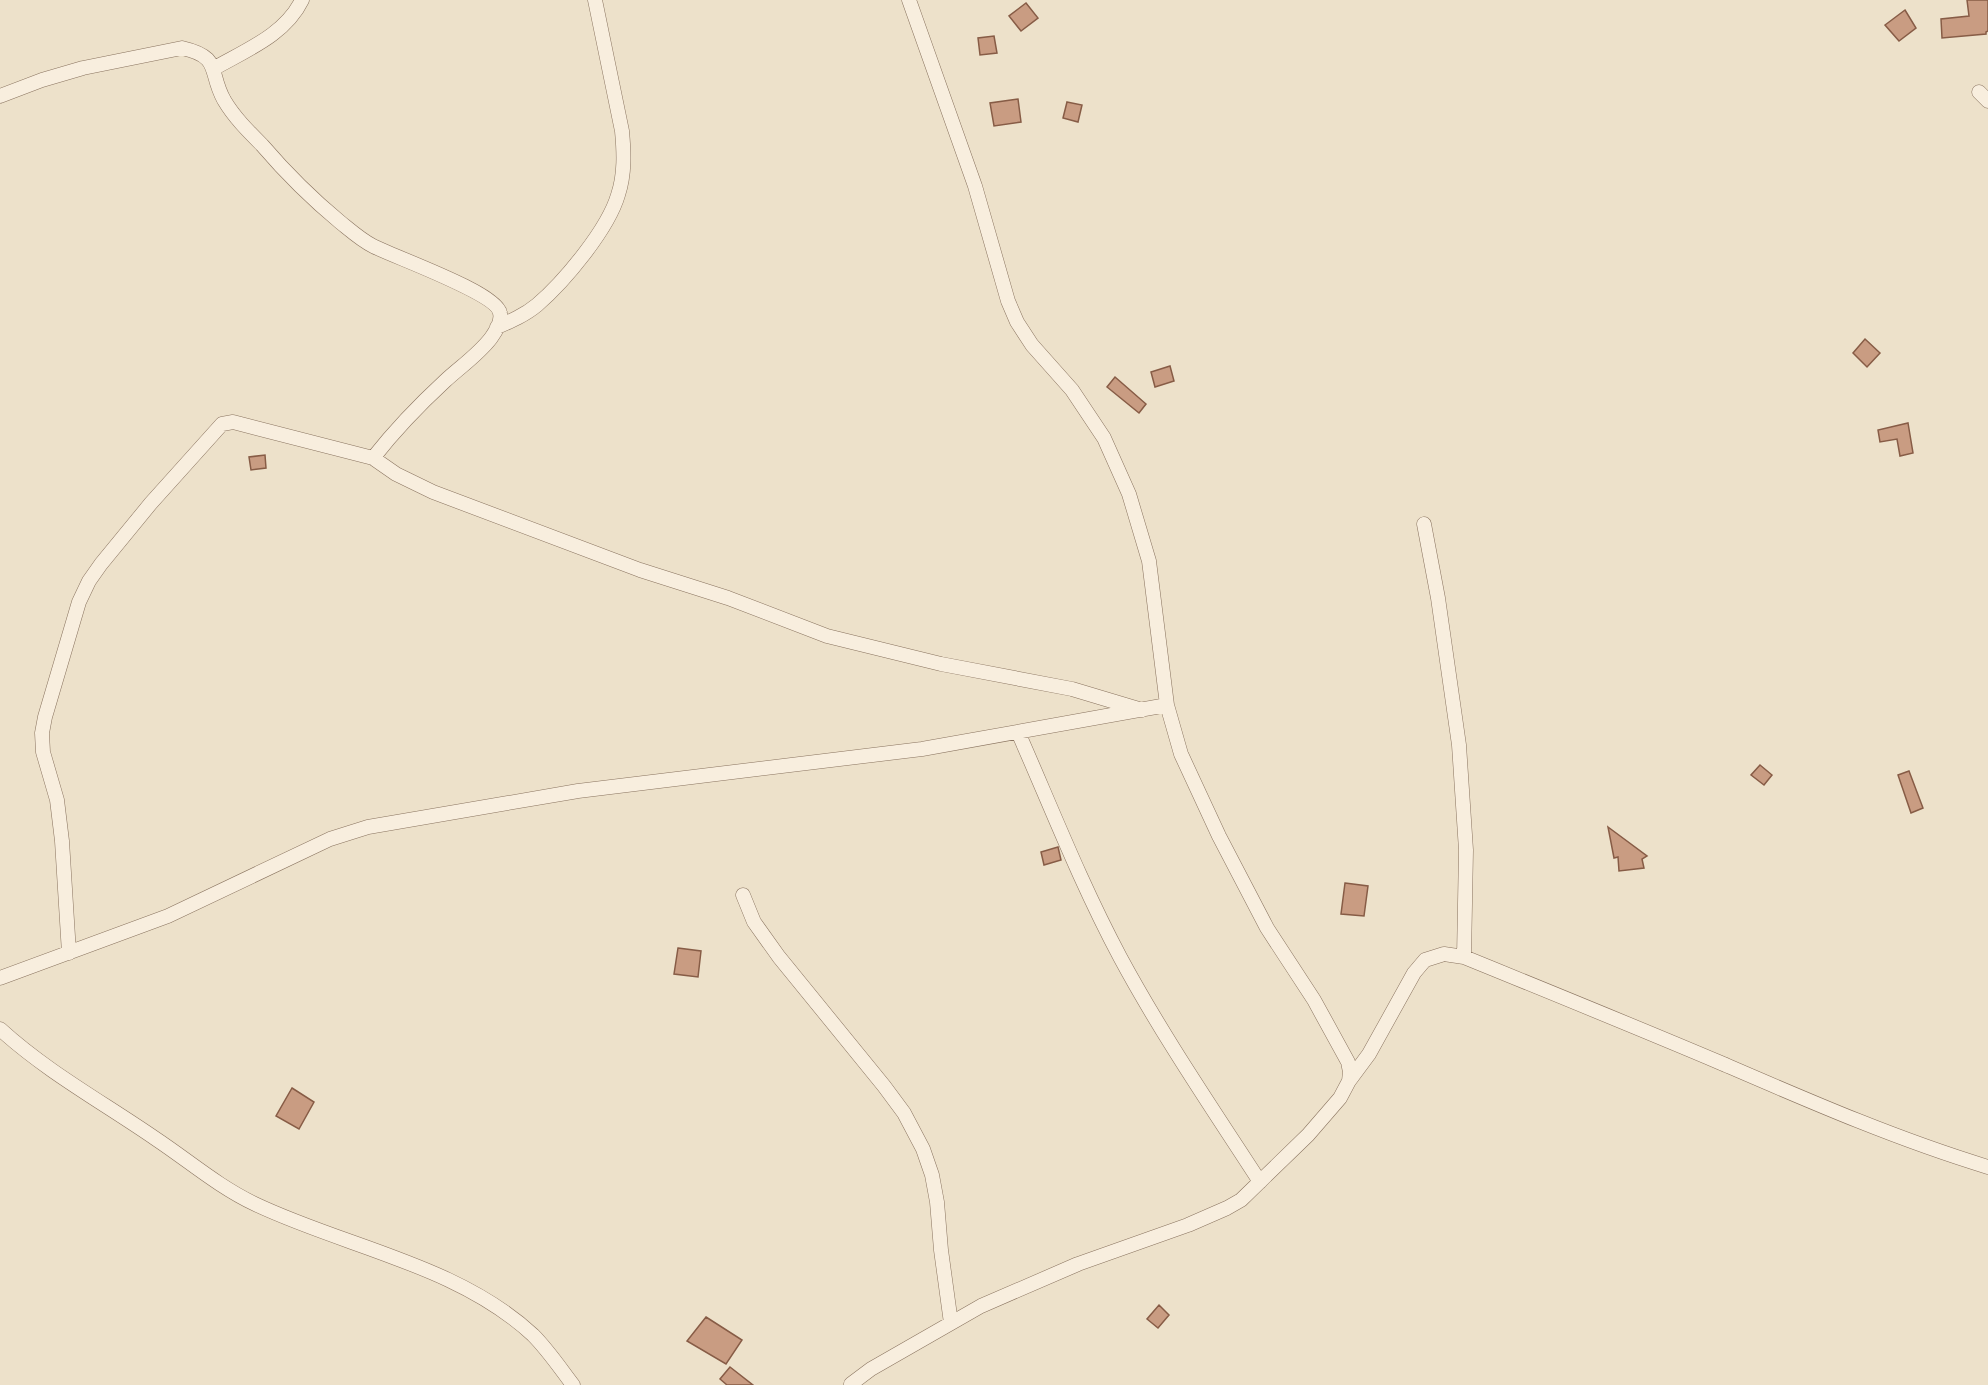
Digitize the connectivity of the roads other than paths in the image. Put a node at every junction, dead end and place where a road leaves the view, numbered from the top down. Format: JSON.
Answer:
{"nodes":[{"id":1,"x":302,"y":0,"type":"edge"},
{"id":2,"x":595,"y":0,"type":"edge"},
{"id":3,"x":909,"y":0,"type":"edge"},
{"id":4,"x":213,"y":69,"type":"junction"},
{"id":5,"x":0,"y":96,"type":"edge"},
{"id":6,"x":497,"y":327,"type":"junction"},
{"id":7,"x":373,"y":458,"type":"junction"},
{"id":8,"x":1424,"y":524,"type":"dead end"},
{"id":9,"x":1167,"y":705,"type":"junction"},
{"id":10,"x":1142,"y":710,"type":"junction"},
{"id":11,"x":1018,"y":732,"type":"junction"},
{"id":12,"x":743,"y":895,"type":"dead end"},
{"id":13,"x":69,"y":953,"type":"junction"},
{"id":14,"x":1464,"y":957,"type":"junction"},
{"id":15,"x":0,"y":978,"type":"edge"},
{"id":16,"x":0,"y":1029,"type":"edge"},
{"id":17,"x":1349,"y":1081,"type":"junction"},
{"id":18,"x":1988,"y":1167,"type":"edge"},
{"id":19,"x":1260,"y":1182,"type":"junction"},
{"id":20,"x":951,"y":1323,"type":"junction"},
{"id":21,"x":850,"y":1384,"type":"edge"},
{"id":22,"x":573,"y":1385,"type":"edge"},
{"id":23,"x":866,"y":1385,"type":"edge"}],
"edges":[{"from":1,"to":4,"type":"street"},
{"from":2,"to":6,"type":"street"},
{"from":3,"to":9,"type":"street"},
{"from":4,"to":5,"type":"street"},
{"from":4,"to":6,"type":"street"},
{"from":6,"to":7,"type":"street"},
{"from":7,"to":10,"type":"street"},
{"from":7,"to":13,"type":"street"},
{"from":8,"to":14,"type":"street"},
{"from":9,"to":10,"type":"street"},
{"from":9,"to":17,"type":"street"},
{"from":10,"to":11,"type":"street"},
{"from":11,"to":13,"type":"street"},
{"from":11,"to":19,"type":"street"},
{"from":12,"to":20,"type":"street"},
{"from":13,"to":15,"type":"street"},
{"from":14,"to":17,"type":"street"},
{"from":14,"to":18,"type":"street"},
{"from":16,"to":22,"type":"street"},
{"from":17,"to":19,"type":"street"},
{"from":19,"to":20,"type":"street"},
{"from":20,"to":21,"type":"street"},
{"from":21,"to":23,"type":"street"}]}
